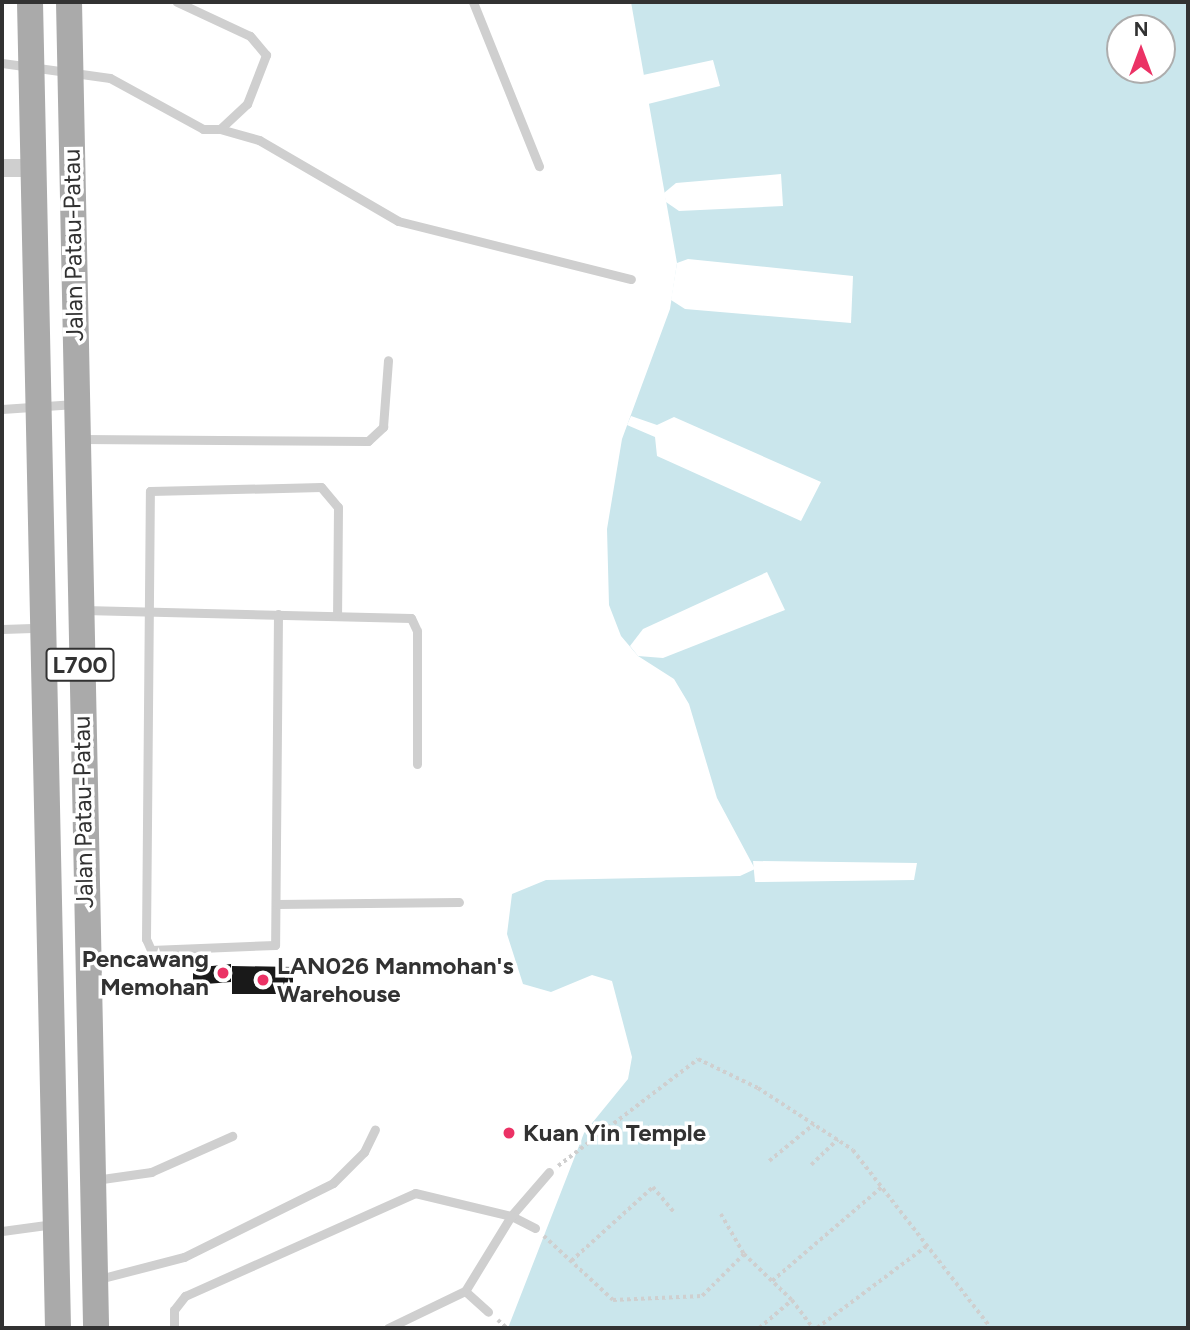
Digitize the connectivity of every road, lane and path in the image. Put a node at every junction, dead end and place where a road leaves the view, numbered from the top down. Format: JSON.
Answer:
{"nodes":[{"id":1,"x":30,"y":2,"type":"edge"},
{"id":2,"x":69,"y":2,"type":"edge"},
{"id":3,"x":177,"y":2,"type":"edge"},
{"id":4,"x":473,"y":2,"type":"edge"},
{"id":5,"x":2,"y":63,"type":"edge"},
{"id":6,"x":32,"y":69,"type":"junction"},
{"id":7,"x":71,"y":74,"type":"junction"},
{"id":8,"x":220,"y":129,"type":"junction"},
{"id":9,"x":539,"y":166,"type":"dead end"},
{"id":10,"x":2,"y":168,"type":"edge"},
{"id":11,"x":33,"y":168,"type":"junction"},
{"id":12,"x":631,"y":279,"type":"dead end"},
{"id":13,"x":388,"y":360,"type":"dead end"},
{"id":14,"x":36,"y":404,"type":"junction"},
{"id":15,"x":75,"y":404,"type":"junction"},
{"id":16,"x":2,"y":409,"type":"edge"},
{"id":17,"x":76,"y":439,"type":"junction"},
{"id":18,"x":79,"y":610,"type":"junction"},
{"id":19,"x":149,"y":611,"type":"junction"},
{"id":20,"x":337,"y":613,"type":"junction"},
{"id":21,"x":278,"y":614,"type":"junction"},
{"id":22,"x":42,"y":628,"type":"junction"},
{"id":23,"x":2,"y":629,"type":"edge"},
{"id":24,"x":417,"y":764,"type":"dead end"},
{"id":25,"x":459,"y":902,"type":"dead end"},
{"id":26,"x":277,"y":904,"type":"junction"},
{"id":27,"x":814,"y":1124,"type":"junction"},
{"id":28,"x":375,"y":1129,"type":"dead end"},
{"id":29,"x":232,"y":1136,"type":"dead end"},
{"id":30,"x":838,"y":1139,"type":"junction"},
{"id":31,"x":769,"y":1161,"type":"dead end"},
{"id":32,"x":811,"y":1165,"type":"dead end"},
{"id":33,"x":549,"y":1172,"type":"joint"},
{"id":34,"x":90,"y":1180,"type":"junction"},
{"id":35,"x":883,"y":1186,"type":"junction"},
{"id":36,"x":674,"y":1212,"type":"dead end"},
{"id":37,"x":721,"y":1214,"type":"dead end"},
{"id":38,"x":511,"y":1216,"type":"junction"},
{"id":39,"x":56,"y":1223,"type":"junction"},
{"id":40,"x":535,"y":1228,"type":"joint"},
{"id":41,"x":2,"y":1231,"type":"edge"},
{"id":42,"x":928,"y":1245,"type":"junction"},
{"id":43,"x":744,"y":1254,"type":"junction"},
{"id":44,"x":570,"y":1261,"type":"junction"},
{"id":45,"x":94,"y":1281,"type":"junction"},
{"id":46,"x":772,"y":1281,"type":"junction"},
{"id":47,"x":465,"y":1291,"type":"junction"},
{"id":48,"x":792,"y":1300,"type":"junction"},
{"id":49,"x":488,"y":1312,"type":"dead end"},
{"id":50,"x":58,"y":1328,"type":"edge"},
{"id":51,"x":96,"y":1328,"type":"edge"},
{"id":52,"x":174,"y":1328,"type":"edge"},
{"id":53,"x":388,"y":1328,"type":"edge"},
{"id":54,"x":759,"y":1328,"type":"edge"},
{"id":55,"x":815,"y":1328,"type":"edge"},
{"id":56,"x":992,"y":1328,"type":"edge"}],
"edges":[{"from":1,"to":6,"type":"main road","name":"Jalan Patau-Patau","number":"L700"},
{"from":2,"to":7,"type":"main road","name":"Jalan Patau-Patau","number":"L700"},
{"from":3,"to":8,"type":"lane"},
{"from":4,"to":9,"type":"lane"},
{"from":5,"to":6,"type":"lane"},
{"from":6,"to":7,"type":"lane"},
{"from":6,"to":11,"type":"main road","name":"Jalan Patau-Patau","number":"L700"},
{"from":7,"to":8,"type":"lane"},
{"from":7,"to":15,"type":"main road","name":"Jalan Patau-Patau","number":"L700"},
{"from":8,"to":12,"type":"lane"},
{"from":10,"to":11,"type":"street"},
{"from":11,"to":14,"type":"main road","name":"Jalan Patau-Patau","number":"L700"},
{"from":13,"to":17,"type":"lane"},
{"from":14,"to":15,"type":"lane"},
{"from":14,"to":16,"type":"lane"},
{"from":14,"to":22,"type":"main road","name":"Jalan Patau-Patau","number":"L700"},
{"from":15,"to":17,"type":"main road","name":"Jalan Patau-Patau","number":"L700"},
{"from":17,"to":18,"type":"main road","name":"Jalan Patau-Patau","number":"L700"},
{"from":18,"to":19,"type":"lane"},
{"from":18,"to":34,"type":"main road","name":"Jalan Patau-Patau","number":"L700"},
{"from":19,"to":20,"type":"lane"},
{"from":19,"to":21,"type":"lane"},
{"from":19,"to":26,"type":"lane"},
{"from":20,"to":21,"type":"lane"},
{"from":20,"to":24,"type":"lane"},
{"from":21,"to":26,"type":"lane"},
{"from":22,"to":23,"type":"lane"},
{"from":22,"to":39,"type":"main road","name":"Jalan Patau-Patau","number":"L700"},
{"from":25,"to":26,"type":"lane"},
{"from":27,"to":30,"type":"path"},
{"from":27,"to":31,"type":"path"},
{"from":27,"to":33,"type":"path"},
{"from":28,"to":45,"type":"lane"},
{"from":29,"to":34,"type":"lane"},
{"from":30,"to":32,"type":"path"},
{"from":30,"to":35,"type":"path"},
{"from":33,"to":38,"type":"lane"},
{"from":34,"to":45,"type":"main road","name":"Jalan Patau-Patau","number":"L700"},
{"from":35,"to":42,"type":"path"},
{"from":35,"to":46,"type":"path"},
{"from":36,"to":44,"type":"path"},
{"from":37,"to":43,"type":"path"},
{"from":38,"to":40,"type":"lane"},
{"from":38,"to":47,"type":"lane"},
{"from":38,"to":52,"type":"lane"},
{"from":39,"to":41,"type":"lane"},
{"from":39,"to":50,"type":"main road","name":"Jalan Patau-Patau","number":"L700"},
{"from":40,"to":44,"type":"path"},
{"from":42,"to":55,"type":"path"},
{"from":42,"to":56,"type":"path"},
{"from":43,"to":44,"type":"path"},
{"from":43,"to":46,"type":"path"},
{"from":45,"to":51,"type":"main road","name":"Jalan Patau-Patau","number":"L700"},
{"from":46,"to":48,"type":"path"},
{"from":47,"to":49,"type":"lane"},
{"from":47,"to":53,"type":"lane"},
{"from":48,"to":54,"type":"path"},
{"from":48,"to":55,"type":"path"}]}
